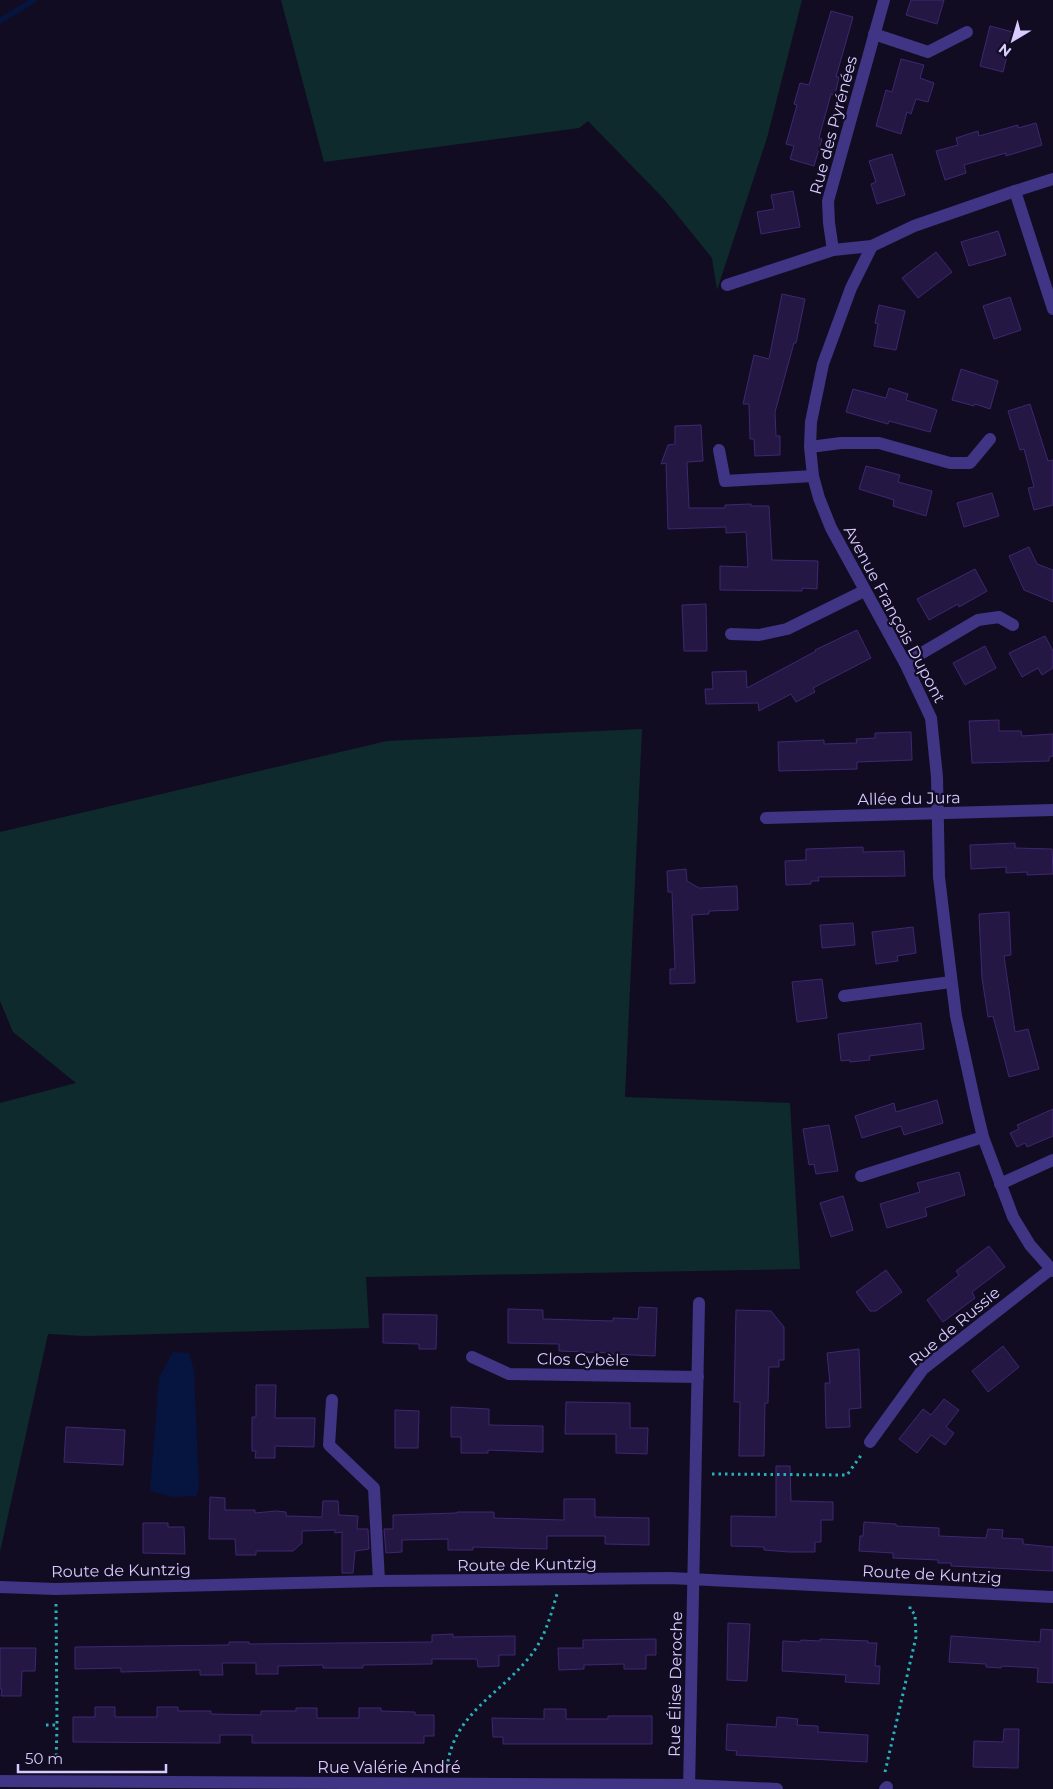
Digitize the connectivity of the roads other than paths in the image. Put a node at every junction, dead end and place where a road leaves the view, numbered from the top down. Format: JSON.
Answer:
{"nodes":[{"id":1,"x":884,"y":0,"type":"edge"},
{"id":2,"x":967,"y":32,"type":"dead end"},
{"id":3,"x":874,"y":34,"type":"junction"},
{"id":4,"x":1053,"y":179,"type":"edge"},
{"id":5,"x":1015,"y":190,"type":"junction"},
{"id":6,"x":872,"y":246,"type":"junction"},
{"id":7,"x":833,"y":250,"type":"junction"},
{"id":8,"x":727,"y":285,"type":"dead end"},
{"id":9,"x":1053,"y":309,"type":"edge"},
{"id":10,"x":990,"y":439,"type":"dead end"},
{"id":11,"x":810,"y":447,"type":"junction"},
{"id":12,"x":719,"y":450,"type":"dead end"},
{"id":13,"x":813,"y":476,"type":"junction"},
{"id":14,"x":864,"y":591,"type":"junction"},
{"id":15,"x":1013,"y":625,"type":"dead end"},
{"id":16,"x":731,"y":634,"type":"dead end"},
{"id":17,"x":905,"y":664,"type":"junction"},
{"id":18,"x":1053,"y":810,"type":"edge"},
{"id":19,"x":938,"y":814,"type":"junction"},
{"id":20,"x":766,"y":818,"type":"dead end"},
{"id":21,"x":951,"y":982,"type":"junction"},
{"id":22,"x":844,"y":996,"type":"dead end"},
{"id":23,"x":983,"y":1137,"type":"junction"},
{"id":24,"x":1053,"y":1160,"type":"edge"},
{"id":25,"x":861,"y":1176,"type":"dead end"},
{"id":26,"x":1000,"y":1184,"type":"junction"},
{"id":27,"x":1052,"y":1270,"type":"edge"},
{"id":28,"x":699,"y":1303,"type":"dead end"},
{"id":29,"x":472,"y":1358,"type":"dead end"},
{"id":30,"x":698,"y":1378,"type":"junction"},
{"id":31,"x":332,"y":1400,"type":"dead end"},
{"id":32,"x":870,"y":1442,"type":"road end"},
{"id":33,"x":694,"y":1579,"type":"junction"},
{"id":34,"x":379,"y":1581,"type":"junction"},
{"id":35,"x":0,"y":1587,"type":"edge"},
{"id":36,"x":1053,"y":1597,"type":"edge"},
{"id":37,"x":0,"y":1780,"type":"edge"},
{"id":38,"x":81,"y":1785,"type":"edge"},
{"id":39,"x":307,"y":1786,"type":"edge"},
{"id":40,"x":689,"y":1787,"type":"edge"},
{"id":41,"x":777,"y":1789,"type":"edge"}],
"edges":[{"from":1,"to":3,"type":"street","name":"Rue des Pyrénées"},
{"from":2,"to":3,"type":"street"},
{"from":3,"to":7,"type":"street","name":"Rue des Pyrénées"},
{"from":4,"to":5,"type":"street"},
{"from":5,"to":6,"type":"street"},
{"from":5,"to":9,"type":"street"},
{"from":6,"to":7,"type":"street"},
{"from":6,"to":11,"type":"street","name":"Avenue François Dupont"},
{"from":7,"to":8,"type":"street"},
{"from":10,"to":11,"type":"street"},
{"from":11,"to":13,"type":"street","name":"Avenue François Dupont"},
{"from":12,"to":13,"type":"street"},
{"from":13,"to":14,"type":"street","name":"Avenue François Dupont"},
{"from":14,"to":16,"type":"street"},
{"from":14,"to":17,"type":"street","name":"Avenue François Dupont"},
{"from":15,"to":17,"type":"street"},
{"from":17,"to":19,"type":"street","name":"Avenue François Dupont"},
{"from":18,"to":19,"type":"street","name":"Allée du Jura"},
{"from":19,"to":20,"type":"street","name":"Allée du Jura"},
{"from":19,"to":21,"type":"street","name":"Avenue François Dupont"},
{"from":21,"to":22,"type":"street"},
{"from":21,"to":23,"type":"street","name":"Avenue François Dupont"},
{"from":23,"to":25,"type":"street"},
{"from":23,"to":26,"type":"street","name":"Avenue François Dupont"},
{"from":24,"to":26,"type":"street"},
{"from":26,"to":27,"type":"street","name":"Avenue François Dupont"},
{"from":27,"to":32,"type":"street","name":"Rue de Russie"},
{"from":28,"to":30,"type":"street"},
{"from":29,"to":30,"type":"street","name":"Clos Cybèle"},
{"from":30,"to":33,"type":"street"},
{"from":31,"to":34,"type":"street"},
{"from":33,"to":34,"type":"street","name":"Route de Kuntzig"},
{"from":33,"to":36,"type":"street","name":"Route de Kuntzig"},
{"from":33,"to":40,"type":"street","name":"Rue Élise Deroche"},
{"from":34,"to":35,"type":"street","name":"Route de Kuntzig"},
{"from":37,"to":38,"type":"street","name":"Rue Valérie André"},
{"from":38,"to":39,"type":"street","name":"Rue Valérie André"},
{"from":39,"to":40,"type":"street","name":"Rue Valérie André"},
{"from":40,"to":41,"type":"street","name":"Rue Valérie André"}]}
